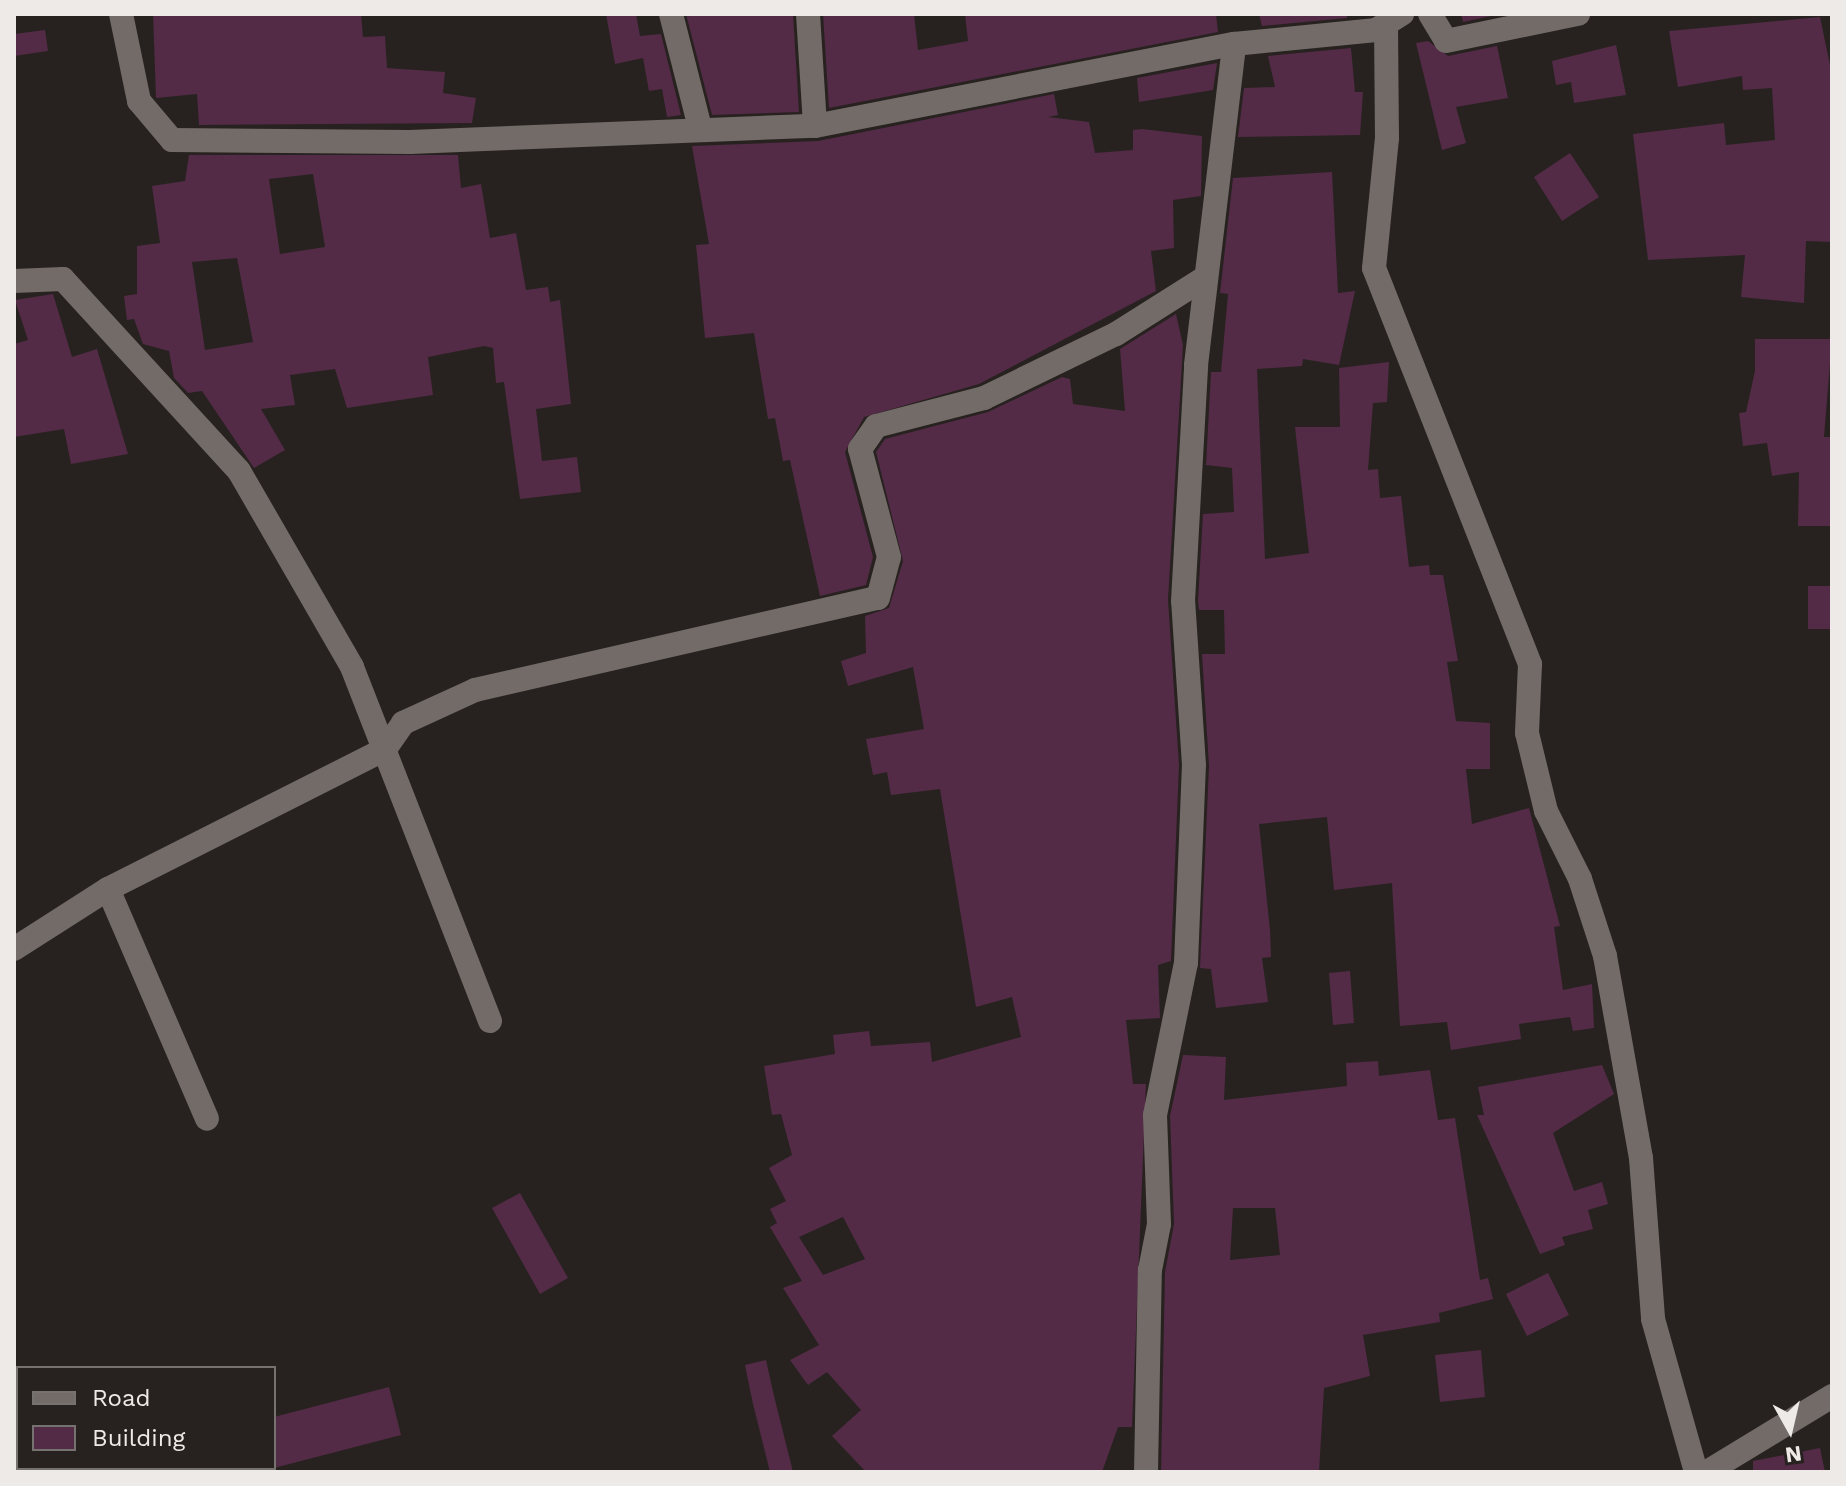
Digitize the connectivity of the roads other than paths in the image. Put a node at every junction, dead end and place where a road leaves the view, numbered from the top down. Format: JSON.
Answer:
{"nodes":[{"id":1,"x":121,"y":14,"type":"edge"},
{"id":2,"x":671,"y":14,"type":"edge"},
{"id":3,"x":808,"y":14,"type":"edge"},
{"id":4,"x":1430,"y":14,"type":"edge"},
{"id":5,"x":1578,"y":14,"type":"edge"},
{"id":6,"x":1394,"y":20,"type":"edge"},
{"id":7,"x":1234,"y":44,"type":"junction"},
{"id":8,"x":815,"y":126,"type":"junction"},
{"id":9,"x":700,"y":128,"type":"junction"},
{"id":10,"x":1203,"y":279,"type":"junction"},
{"id":11,"x":14,"y":281,"type":"edge"},
{"id":12,"x":385,"y":749,"type":"junction"},
{"id":13,"x":108,"y":889,"type":"junction"},
{"id":14,"x":14,"y":949,"type":"edge"},
{"id":15,"x":490,"y":1021,"type":"dead end"},
{"id":16,"x":207,"y":1119,"type":"dead end"},
{"id":17,"x":1832,"y":1396,"type":"edge"},
{"id":18,"x":1146,"y":1472,"type":"edge"},
{"id":19,"x":1696,"y":1472,"type":"edge"},
{"id":20,"x":1707,"y":1472,"type":"edge"}],
"edges":[{"from":1,"to":9,"type":"street"},
{"from":2,"to":9,"type":"street"},
{"from":3,"to":8,"type":"street"},
{"from":4,"to":5,"type":"street"},
{"from":6,"to":7,"type":"street"},
{"from":6,"to":19,"type":"street"},
{"from":7,"to":8,"type":"street"},
{"from":7,"to":10,"type":"street"},
{"from":8,"to":9,"type":"street"},
{"from":10,"to":12,"type":"street"},
{"from":10,"to":18,"type":"street"},
{"from":11,"to":12,"type":"street"},
{"from":12,"to":13,"type":"street"},
{"from":12,"to":15,"type":"street"},
{"from":13,"to":14,"type":"street"},
{"from":13,"to":16,"type":"street"},
{"from":17,"to":20,"type":"street"}]}
